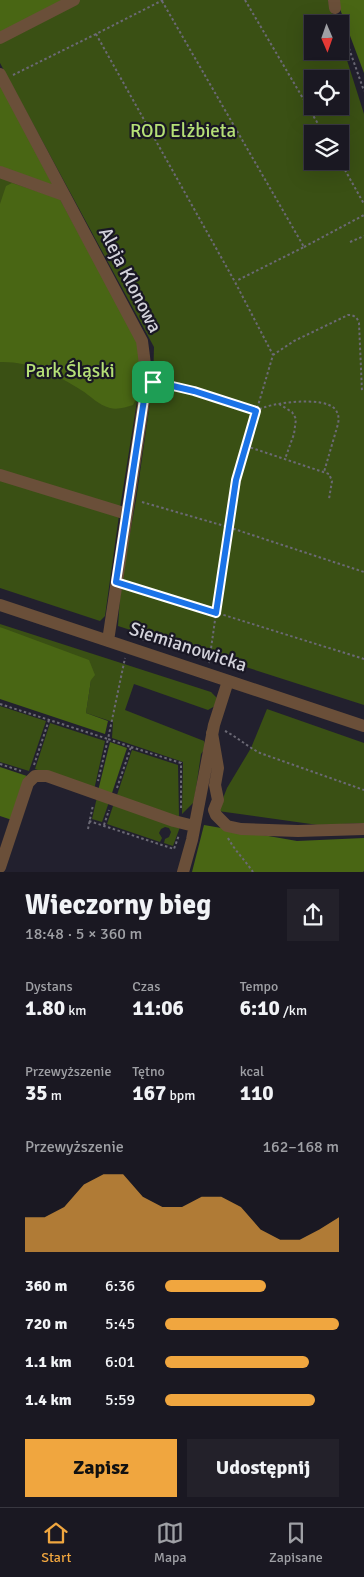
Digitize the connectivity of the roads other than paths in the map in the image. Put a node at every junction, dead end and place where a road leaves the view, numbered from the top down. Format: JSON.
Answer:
{"nodes":[{"id":1,"x":74,"y":0,"type":"edge"},
{"id":2,"x":0,"y":38,"type":"edge"},
{"id":3,"x":2,"y":78,"type":"edge"},
{"id":4,"x":0,"y":172,"type":"edge"},
{"id":5,"x":64,"y":195,"type":"junction"},
{"id":6,"x":0,"y":476,"type":"edge"},
{"id":7,"x":127,"y":514,"type":"junction"},
{"id":8,"x":0,"y":605,"type":"edge"},
{"id":9,"x":108,"y":640,"type":"junction"},
{"id":10,"x":228,"y":680,"type":"junction"},
{"id":11,"x":364,"y":726,"type":"edge"},
{"id":12,"x":217,"y":732,"type":"junction"},
{"id":13,"x":194,"y":826,"type":"junction"},
{"id":14,"x":364,"y":829,"type":"edge"},
{"id":15,"x":0,"y":866,"type":"edge"},
{"id":16,"x":183,"y":872,"type":"edge"}],
"edges":[{"from":1,"to":2,"type":"street"},
{"from":3,"to":5,"type":"street","name":"Aleja Klonowa"},
{"from":4,"to":5,"type":"street"},
{"from":5,"to":7,"type":"street","name":"Aleja Klonowa"},
{"from":6,"to":7,"type":"street"},
{"from":7,"to":9,"type":"street","name":"Aleja Klonowa"},
{"from":8,"to":9,"type":"street","name":"Siemianowicka"},
{"from":9,"to":10,"type":"street","name":"Siemianowicka"},
{"from":10,"to":11,"type":"street","name":"Siemianowicka"},
{"from":10,"to":12,"type":"street"},
{"from":12,"to":13,"type":"street"},
{"from":12,"to":14,"type":"street"},
{"from":13,"to":15,"type":"street"},
{"from":13,"to":16,"type":"street"}]}
